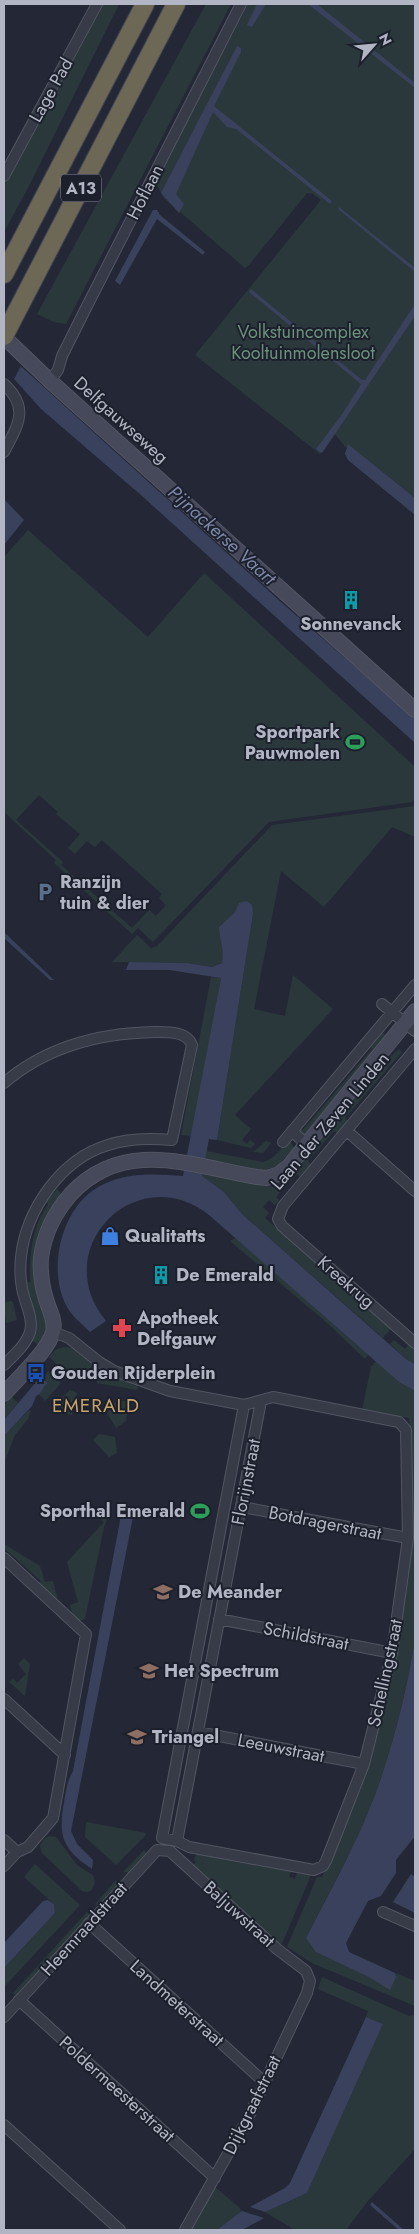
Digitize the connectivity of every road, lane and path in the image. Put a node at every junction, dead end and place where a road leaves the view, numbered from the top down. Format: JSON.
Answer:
{"nodes":[{"id":1,"x":97,"y":4,"type":"edge"},
{"id":2,"x":133,"y":4,"type":"edge"},
{"id":3,"x":145,"y":4,"type":"edge"},
{"id":4,"x":176,"y":4,"type":"edge"},
{"id":5,"x":190,"y":4,"type":"edge"},
{"id":6,"x":241,"y":4,"type":"edge"},
{"id":7,"x":117,"y":57,"type":"junction"},
{"id":8,"x":147,"y":61,"type":"junction"},
{"id":9,"x":4,"y":176,"type":"edge"},
{"id":10,"x":4,"y":274,"type":"edge"},
{"id":11,"x":4,"y":336,"type":"edge"},
{"id":12,"x":50,"y":381,"type":"junction"},
{"id":13,"x":4,"y":384,"type":"edge"},
{"id":14,"x":4,"y":452,"type":"edge"},
{"id":15,"x":415,"y":710,"type":"edge"},
{"id":16,"x":415,"y":985,"type":"edge"},
{"id":17,"x":382,"y":1004,"type":"dead end"},
{"id":18,"x":415,"y":1011,"type":"edge"},
{"id":19,"x":392,"y":1012,"type":"junction"},
{"id":20,"x":412,"y":1026,"type":"edge"},
{"id":21,"x":415,"y":1049,"type":"edge"},
{"id":22,"x":4,"y":1083,"type":"edge"},
{"id":23,"x":347,"y":1130,"type":"junction"},
{"id":24,"x":292,"y":1131,"type":"junction"},
{"id":25,"x":283,"y":1142,"type":"dead end"},
{"id":26,"x":307,"y":1145,"type":"junction"},
{"id":27,"x":415,"y":1191,"type":"edge"},
{"id":28,"x":278,"y":1219,"type":"joint"},
{"id":29,"x":53,"y":1332,"type":"junction"},
{"id":30,"x":415,"y":1343,"type":"edge"},
{"id":31,"x":4,"y":1365,"type":"edge"},
{"id":32,"x":4,"y":1394,"type":"edge"},
{"id":33,"x":261,"y":1401,"type":"junction"},
{"id":34,"x":244,"y":1405,"type":"junction"},
{"id":35,"x":242,"y":1508,"type":"junction"},
{"id":36,"x":408,"y":1538,"type":"junction"},
{"id":37,"x":4,"y":1558,"type":"edge"},
{"id":38,"x":215,"y":1560,"type":"junction"},
{"id":39,"x":231,"y":1563,"type":"junction"},
{"id":40,"x":219,"y":1619,"type":"junction"},
{"id":41,"x":392,"y":1654,"type":"junction"},
{"id":42,"x":193,"y":1674,"type":"junction"},
{"id":43,"x":208,"y":1677,"type":"junction"},
{"id":44,"x":4,"y":1699,"type":"edge"},
{"id":45,"x":198,"y":1732,"type":"junction"},
{"id":46,"x":65,"y":1755,"type":"junction"},
{"id":47,"x":364,"y":1764,"type":"junction"},
{"id":48,"x":4,"y":1840,"type":"edge"},
{"id":49,"x":177,"y":1841,"type":"junction"},
{"id":50,"x":17,"y":1852,"type":"junction"},
{"id":51,"x":170,"y":1852,"type":"joint"},
{"id":52,"x":4,"y":1866,"type":"edge"},
{"id":53,"x":383,"y":1912,"type":"dead end"},
{"id":54,"x":89,"y":1923,"type":"junction"},
{"id":55,"x":415,"y":1926,"type":"edge"},
{"id":56,"x":309,"y":1976,"type":"joint"},
{"id":57,"x":20,"y":2000,"type":"junction"},
{"id":58,"x":4,"y":2017,"type":"edge"},
{"id":59,"x":264,"y":2082,"type":"junction"},
{"id":60,"x":4,"y":2125,"type":"edge"},
{"id":61,"x":215,"y":2178,"type":"junction"},
{"id":62,"x":120,"y":2230,"type":"edge"},
{"id":63,"x":185,"y":2230,"type":"edge"}],
"edges":[{"from":1,"to":9,"type":"street","name":"Lage Pad"},
{"from":2,"to":7,"type":"highway","number":"A13"},
{"from":3,"to":7,"type":"highway","number":"A13"},
{"from":4,"to":8,"type":"highway","number":"A13"},
{"from":5,"to":8,"type":"highway","number":"A13"},
{"from":6,"to":12,"type":"street","name":"Hoflaan"},
{"from":7,"to":10,"type":"highway","number":"A13"},
{"from":8,"to":11,"type":"highway","number":"A13"},
{"from":11,"to":12,"type":"street","name":"Delfgauwseweg"},
{"from":12,"to":15,"type":"street","name":"Delfgauwseweg"},
{"from":13,"to":14,"type":"street"},
{"from":16,"to":19,"type":"street","name":"Laan der Zeven Linden"},
{"from":17,"to":19,"type":"street"},
{"from":18,"to":20,"type":"street","name":"Laan der Zeven Linden"},
{"from":19,"to":20,"type":"street"},
{"from":19,"to":24,"type":"street","name":"Laan der Zeven Linden"},
{"from":20,"to":26,"type":"street","name":"Laan der Zeven Linden"},
{"from":21,"to":23,"type":"street","name":"Laan der Zeven Linden"},
{"from":22,"to":31,"type":"street"},
{"from":23,"to":27,"type":"street"},
{"from":23,"to":28,"type":"street","name":"Laan der Zeven Linden"},
{"from":24,"to":25,"type":"street","name":"Laan der Zeven Linden"},
{"from":24,"to":26,"type":"street","name":"Laan der Zeven Linden"},
{"from":26,"to":29,"type":"street","name":"Laan der Zeven Linden"},
{"from":28,"to":30,"type":"street","name":"Kreekrug"},
{"from":29,"to":32,"type":"street"},
{"from":29,"to":34,"type":"street"},
{"from":33,"to":34,"type":"street","name":"Schellingstraat"},
{"from":33,"to":35,"type":"street","name":"Florijnstraat"},
{"from":33,"to":36,"type":"street","name":"Schellingstraat"},
{"from":34,"to":38,"type":"street","name":"Florijnstraat"},
{"from":35,"to":36,"type":"street","name":"Botdragerstraat"},
{"from":35,"to":39,"type":"street","name":"Florijnstraat"},
{"from":36,"to":41,"type":"street","name":"Schellingstraat"},
{"from":37,"to":46,"type":"street"},
{"from":38,"to":39,"type":"street"},
{"from":38,"to":42,"type":"street","name":"Florijnstraat"},
{"from":39,"to":40,"type":"street","name":"Florijnstraat"},
{"from":40,"to":41,"type":"street","name":"Schildstraat"},
{"from":40,"to":43,"type":"street","name":"Florijnstraat"},
{"from":41,"to":47,"type":"street","name":"Schellingstraat"},
{"from":42,"to":43,"type":"street"},
{"from":42,"to":49,"type":"street","name":"Florijnstraat"},
{"from":43,"to":45,"type":"street","name":"Florijnstraat"},
{"from":44,"to":46,"type":"street"},
{"from":45,"to":47,"type":"street","name":"Leeuwstraat"},
{"from":45,"to":49,"type":"street","name":"Florijnstraat"},
{"from":46,"to":50,"type":"street"},
{"from":47,"to":49,"type":"street","name":"Schellingstraat"},
{"from":48,"to":50,"type":"street"},
{"from":50,"to":52,"type":"street"},
{"from":51,"to":54,"type":"street","name":"Heemraadstraat"},
{"from":51,"to":56,"type":"street","name":"Baljuwstraat"},
{"from":53,"to":55,"type":"street"},
{"from":54,"to":57,"type":"street","name":"Heemraadstraat"},
{"from":54,"to":59,"type":"street","name":"Landmeterstraat"},
{"from":56,"to":59,"type":"street","name":"Dijkgraafstraat"},
{"from":57,"to":58,"type":"street","name":"Heemraadstraat"},
{"from":57,"to":61,"type":"street","name":"Poldermeesterstraat"},
{"from":59,"to":61,"type":"street","name":"Dijkgraafstraat"},
{"from":60,"to":62,"type":"street"},
{"from":61,"to":63,"type":"street","name":"Dijkgraafstraat"}]}
